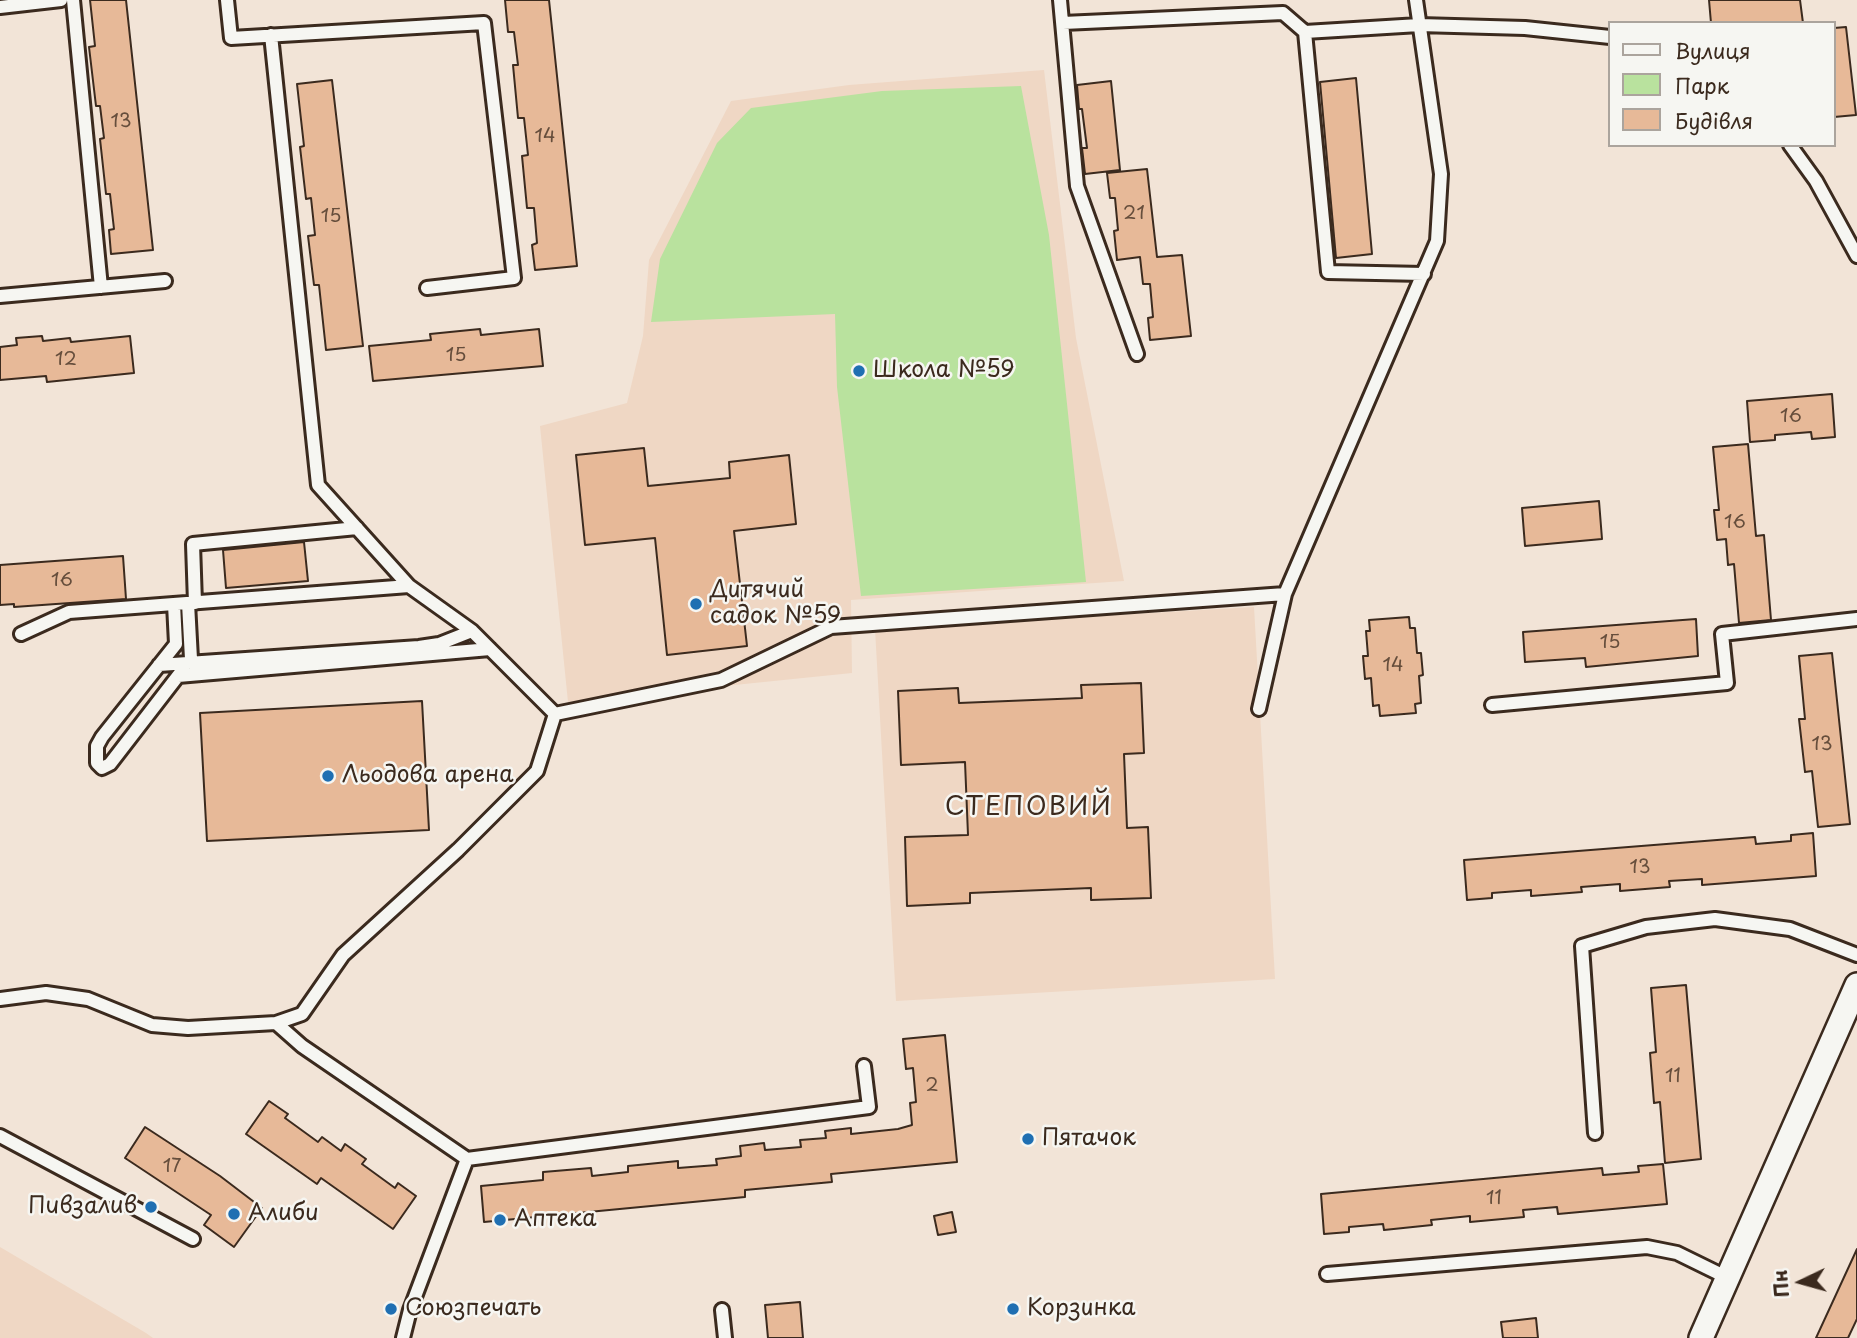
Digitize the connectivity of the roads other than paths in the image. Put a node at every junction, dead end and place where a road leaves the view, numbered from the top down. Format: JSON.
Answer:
{"nodes":[{"id":1,"x":61,"y":0,"type":"edge"},
{"id":2,"x":73,"y":0,"type":"edge"},
{"id":3,"x":227,"y":0,"type":"edge"},
{"id":4,"x":1060,"y":0,"type":"edge"},
{"id":5,"x":1416,"y":0,"type":"edge"},
{"id":6,"x":0,"y":7,"type":"edge"},
{"id":7,"x":1063,"y":23,"type":"junction"},
{"id":8,"x":1419,"y":26,"type":"junction"},
{"id":9,"x":1305,"y":32,"type":"junction"},
{"id":10,"x":271,"y":36,"type":"junction"},
{"id":11,"x":1608,"y":37,"type":"edge"},
{"id":12,"x":1791,"y":147,"type":"edge"},
{"id":13,"x":1857,"y":256,"type":"edge"},
{"id":14,"x":1424,"y":274,"type":"junction"},
{"id":15,"x":165,"y":281,"type":"dead end"},
{"id":16,"x":101,"y":287,"type":"junction"},
{"id":17,"x":427,"y":288,"type":"dead end"},
{"id":18,"x":0,"y":296,"type":"edge"},
{"id":19,"x":1137,"y":354,"type":"dead end"},
{"id":20,"x":357,"y":527,"type":"junction"},
{"id":21,"x":409,"y":586,"type":"junction"},
{"id":22,"x":1285,"y":594,"type":"junction"},
{"id":23,"x":192,"y":603,"type":"junction"},
{"id":24,"x":174,"y":604,"type":"junction"},
{"id":25,"x":1857,"y":619,"type":"edge"},
{"id":26,"x":472,"y":631,"type":"junction"},
{"id":27,"x":21,"y":634,"type":"dead end"},
{"id":28,"x":490,"y":649,"type":"junction"},
{"id":29,"x":187,"y":664,"type":"junction"},
{"id":30,"x":159,"y":665,"type":"junction"},
{"id":31,"x":178,"y":676,"type":"junction"},
{"id":32,"x":1492,"y":705,"type":"dead end"},
{"id":33,"x":1259,"y":709,"type":"dead end"},
{"id":34,"x":555,"y":713,"type":"junction"},
{"id":35,"x":1857,"y":955,"type":"edge"},
{"id":36,"x":1857,"y":985,"type":"edge"},
{"id":37,"x":0,"y":999,"type":"edge"},
{"id":38,"x":276,"y":1023,"type":"junction"},
{"id":39,"x":864,"y":1066,"type":"dead end"},
{"id":40,"x":1595,"y":1133,"type":"dead end"},
{"id":41,"x":0,"y":1136,"type":"edge"},
{"id":42,"x":467,"y":1159,"type":"junction"},
{"id":43,"x":193,"y":1239,"type":"dead end"},
{"id":44,"x":1327,"y":1274,"type":"dead end"},
{"id":45,"x":1728,"y":1278,"type":"junction"},
{"id":46,"x":722,"y":1310,"type":"dead end"},
{"id":47,"x":403,"y":1338,"type":"edge"},
{"id":48,"x":725,"y":1338,"type":"edge"},
{"id":49,"x":1702,"y":1338,"type":"edge"}],
"edges":[{"from":1,"to":6,"type":"lane"},
{"from":2,"to":16,"type":"lane"},
{"from":3,"to":10,"type":"lane"},
{"from":4,"to":7,"type":"lane"},
{"from":5,"to":8,"type":"lane"},
{"from":7,"to":9,"type":"lane"},
{"from":7,"to":19,"type":"lane"},
{"from":8,"to":9,"type":"lane"},
{"from":8,"to":11,"type":"lane"},
{"from":8,"to":14,"type":"lane"},
{"from":9,"to":14,"type":"lane"},
{"from":10,"to":17,"type":"lane"},
{"from":10,"to":20,"type":"lane"},
{"from":12,"to":13,"type":"lane"},
{"from":14,"to":22,"type":"lane"},
{"from":15,"to":16,"type":"lane"},
{"from":16,"to":18,"type":"lane"},
{"from":20,"to":21,"type":"lane"},
{"from":20,"to":23,"type":"lane"},
{"from":21,"to":23,"type":"lane"},
{"from":21,"to":26,"type":"lane"},
{"from":22,"to":33,"type":"lane"},
{"from":22,"to":34,"type":"lane"},
{"from":23,"to":24,"type":"lane"},
{"from":23,"to":29,"type":"lane"},
{"from":24,"to":27,"type":"lane"},
{"from":24,"to":30,"type":"lane"},
{"from":25,"to":32,"type":"lane"},
{"from":26,"to":28,"type":"lane"},
{"from":26,"to":29,"type":"lane"},
{"from":28,"to":31,"type":"lane"},
{"from":28,"to":34,"type":"lane"},
{"from":29,"to":30,"type":"lane"},
{"from":29,"to":31,"type":"lane"},
{"from":30,"to":31,"type":"lane"},
{"from":34,"to":38,"type":"lane"},
{"from":35,"to":40,"type":"lane"},
{"from":36,"to":45,"type":"street"},
{"from":37,"to":38,"type":"lane"},
{"from":38,"to":42,"type":"lane"},
{"from":39,"to":42,"type":"lane"},
{"from":41,"to":43,"type":"lane"},
{"from":42,"to":47,"type":"lane"},
{"from":44,"to":45,"type":"lane"},
{"from":45,"to":49,"type":"street"},
{"from":46,"to":48,"type":"lane"}]}
